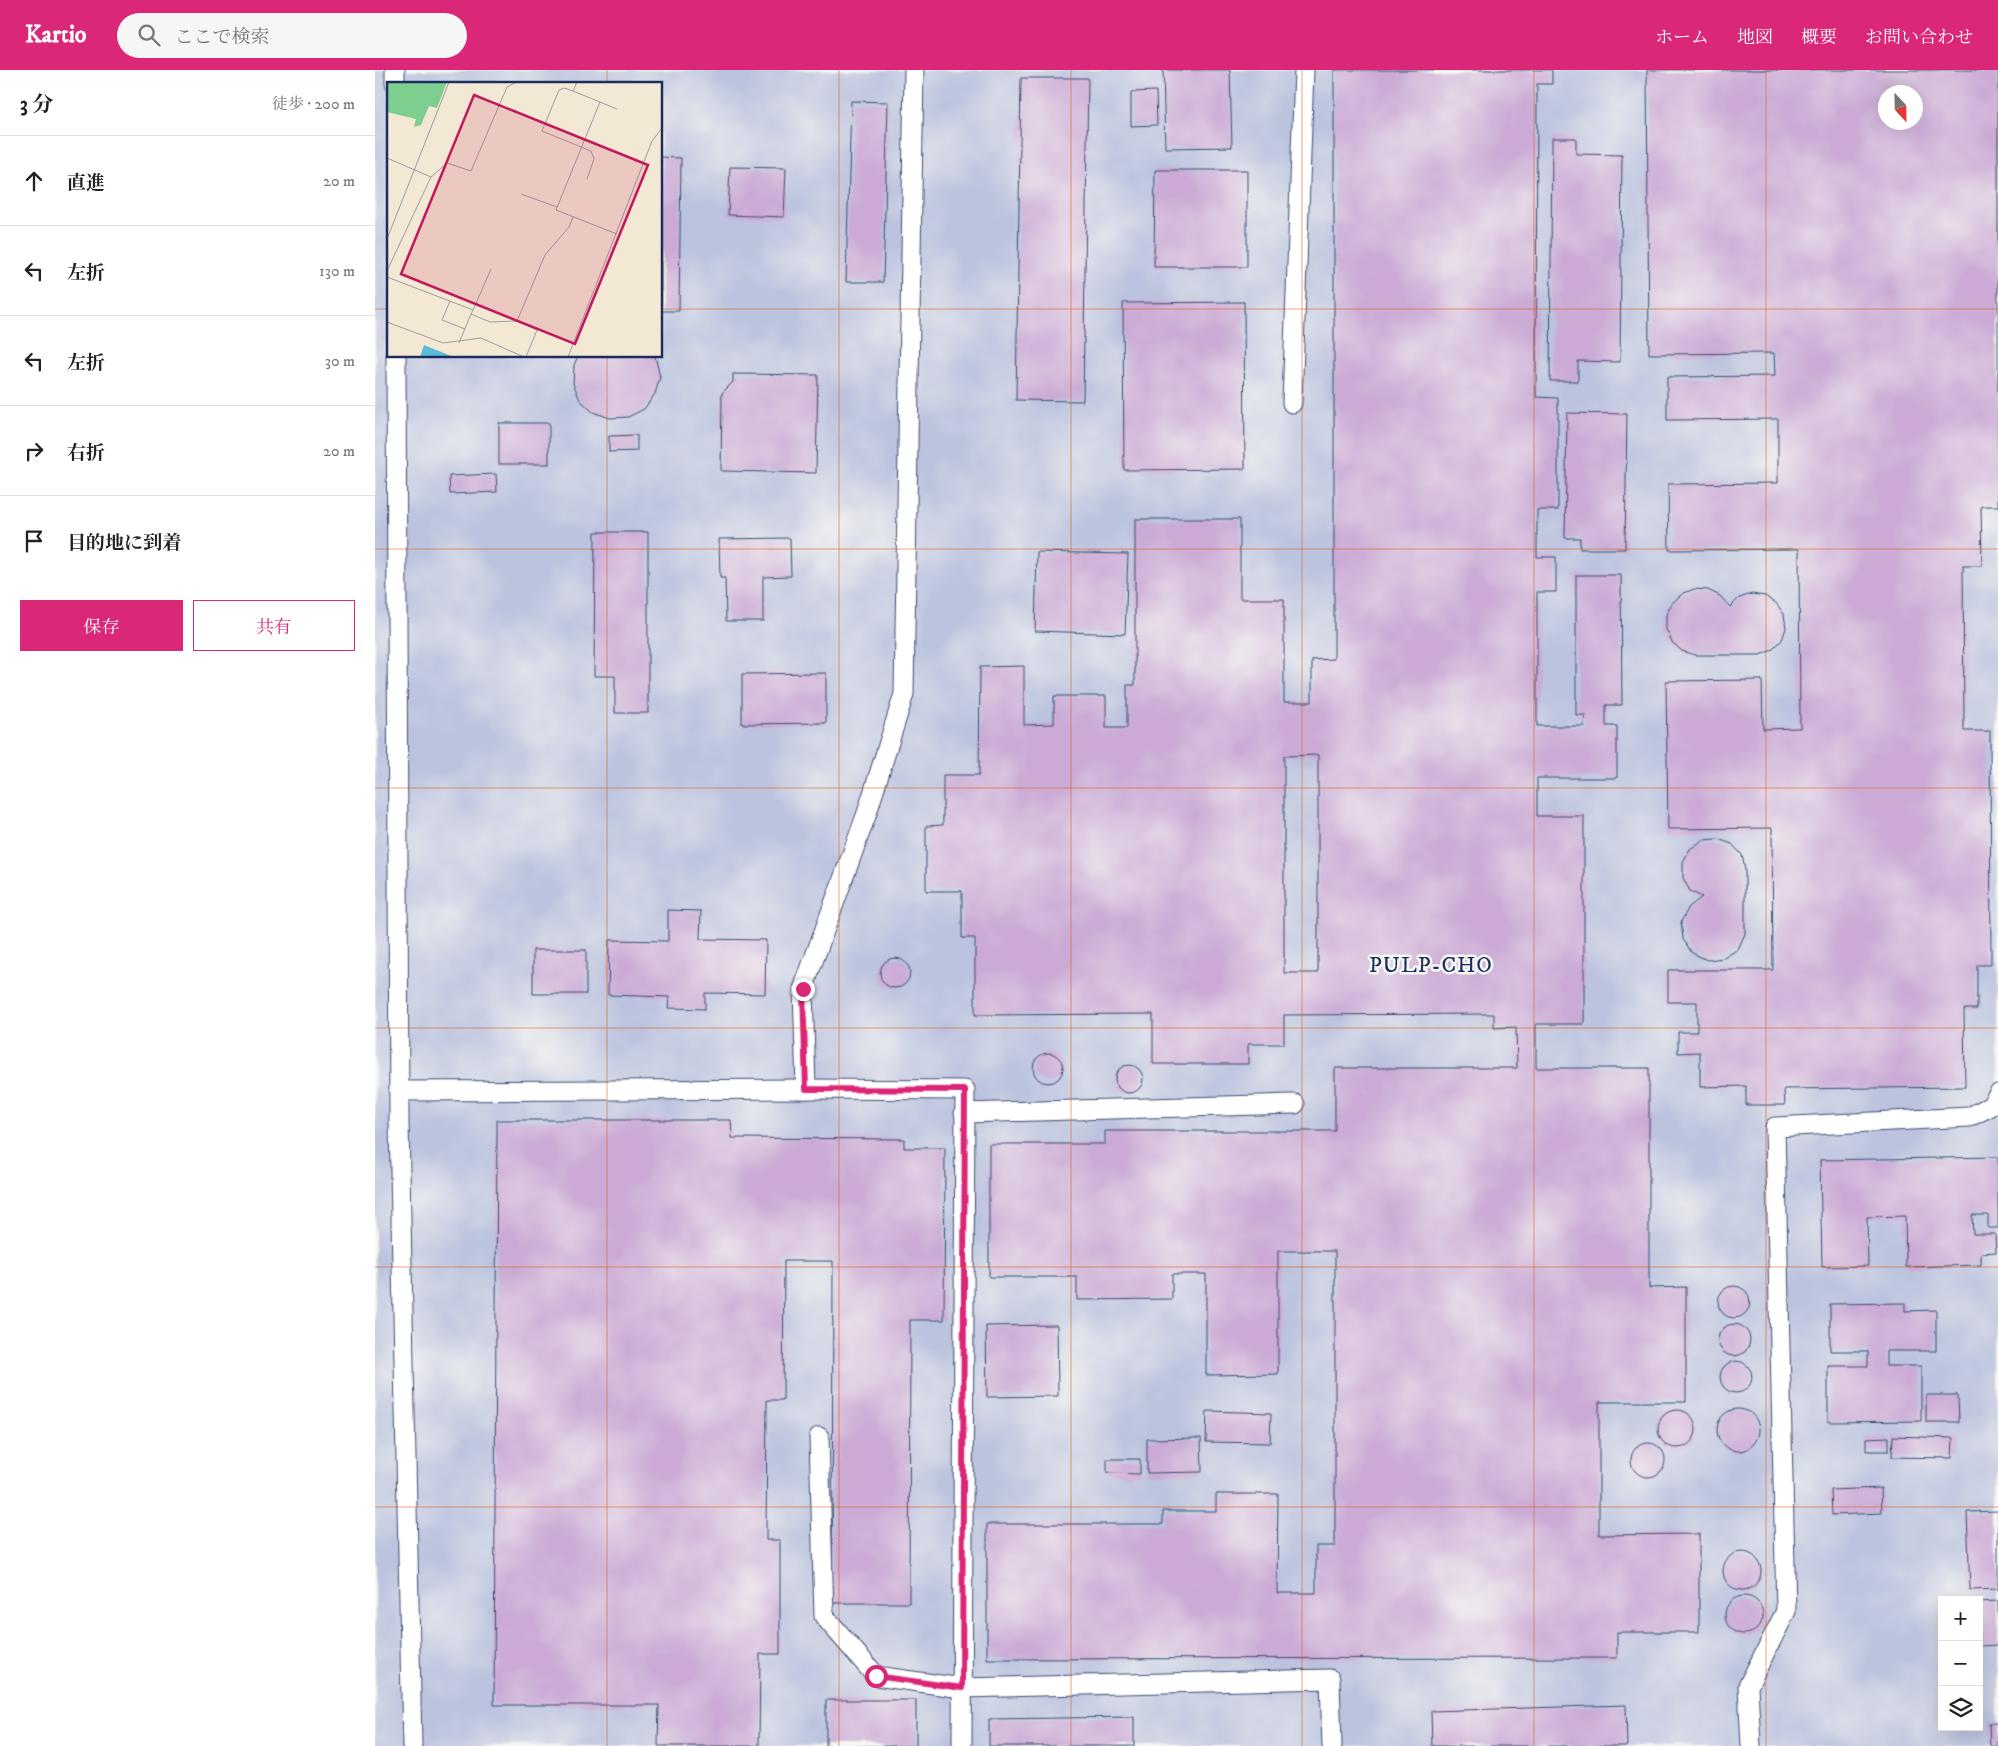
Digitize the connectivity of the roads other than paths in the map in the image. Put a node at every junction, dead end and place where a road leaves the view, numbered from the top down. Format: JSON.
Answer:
{"nodes":[{"id":1,"x":914,"y":70,"type":"edge"},
{"id":2,"x":1304,"y":70,"type":"edge"},
{"id":3,"x":396,"y":358,"type":"edge"},
{"id":4,"x":1292,"y":403,"type":"dead end"},
{"id":5,"x":806,"y":1089,"type":"junction"},
{"id":6,"x":399,"y":1091,"type":"junction"},
{"id":7,"x":1998,"y":1094,"type":"edge"},
{"id":8,"x":1295,"y":1104,"type":"dead end"},
{"id":9,"x":964,"y":1113,"type":"junction"},
{"id":10,"x":819,"y":1437,"type":"dead end"},
{"id":11,"x":962,"y":1688,"type":"junction"},
{"id":12,"x":412,"y":1746,"type":"edge"},
{"id":13,"x":962,"y":1746,"type":"edge"},
{"id":14,"x":1332,"y":1746,"type":"edge"},
{"id":15,"x":1751,"y":1746,"type":"edge"}],
"edges":[{"from":1,"to":5,"type":"lane"},
{"from":2,"to":4,"type":"lane"},
{"from":3,"to":6,"type":"lane"},
{"from":5,"to":6,"type":"lane"},
{"from":5,"to":9,"type":"lane"},
{"from":6,"to":12,"type":"lane"},
{"from":7,"to":15,"type":"lane"},
{"from":8,"to":9,"type":"lane"},
{"from":9,"to":11,"type":"lane"},
{"from":10,"to":11,"type":"lane"},
{"from":11,"to":13,"type":"lane"},
{"from":11,"to":14,"type":"lane"}]}
